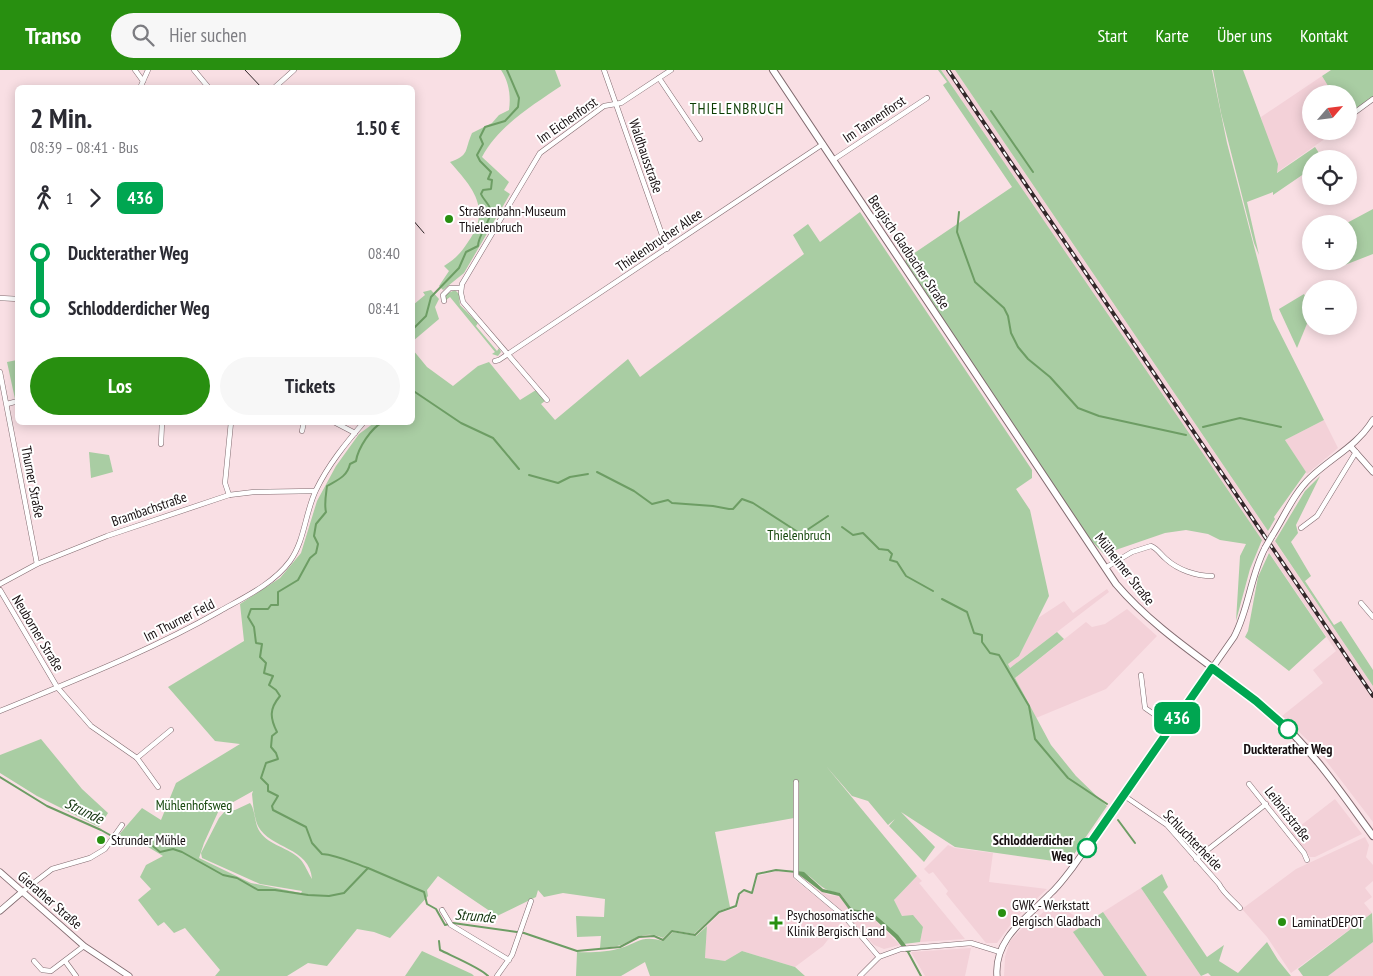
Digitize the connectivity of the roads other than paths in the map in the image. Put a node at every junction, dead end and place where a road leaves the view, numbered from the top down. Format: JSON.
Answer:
{"nodes":[{"id":1,"x":135,"y":70,"type":"edge"},
{"id":2,"x":148,"y":70,"type":"edge"},
{"id":3,"x":194,"y":70,"type":"edge"},
{"id":4,"x":294,"y":70,"type":"edge"},
{"id":5,"x":604,"y":70,"type":"edge"},
{"id":6,"x":671,"y":70,"type":"edge"},
{"id":7,"x":773,"y":70,"type":"edge"},
{"id":8,"x":659,"y":78,"type":"junction"},
{"id":9,"x":143,"y":81,"type":"junction"},
{"id":10,"x":141,"y":85,"type":"edge"},
{"id":11,"x":206,"y":85,"type":"edge"},
{"id":12,"x":277,"y":85,"type":"edge"},
{"id":13,"x":927,"y":98,"type":"dead end"},
{"id":14,"x":1373,"y":99,"type":"edge"},
{"id":15,"x":616,"y":104,"type":"junction"},
{"id":16,"x":1358,"y":110,"type":"edge"},
{"id":17,"x":700,"y":139,"type":"dead end"},
{"id":18,"x":823,"y":144,"type":"junction"},
{"id":19,"x":833,"y":160,"type":"junction"},
{"id":20,"x":666,"y":249,"type":"junction"},
{"id":21,"x":461,"y":288,"type":"junction"},
{"id":22,"x":0,"y":298,"type":"edge"},
{"id":23,"x":15,"y":299,"type":"edge"},
{"id":24,"x":444,"y":301,"type":"dead end"},
{"id":25,"x":508,"y":355,"type":"junction"},
{"id":26,"x":495,"y":361,"type":"dead end"},
{"id":27,"x":0,"y":372,"type":"edge"},
{"id":28,"x":1,"y":385,"type":"edge"},
{"id":29,"x":547,"y":400,"type":"dead end"},
{"id":30,"x":15,"y":402,"type":"edge"},
{"id":31,"x":6,"y":404,"type":"junction"},
{"id":32,"x":1373,"y":420,"type":"edge"},
{"id":33,"x":162,"y":425,"type":"edge"},
{"id":34,"x":231,"y":425,"type":"edge"},
{"id":35,"x":303,"y":425,"type":"edge"},
{"id":36,"x":339,"y":425,"type":"edge"},
{"id":37,"x":361,"y":425,"type":"edge"},
{"id":38,"x":302,"y":431,"type":"dead end"},
{"id":39,"x":354,"y":433,"type":"junction"},
{"id":40,"x":161,"y":444,"type":"dead end"},
{"id":41,"x":1024,"y":448,"type":"joint"},
{"id":42,"x":1354,"y":450,"type":"junction"},
{"id":43,"x":1373,"y":472,"type":"edge"},
{"id":44,"x":315,"y":491,"type":"junction"},
{"id":45,"x":229,"y":495,"type":"junction"},
{"id":46,"x":1301,"y":528,"type":"dead end"},
{"id":47,"x":37,"y":564,"type":"junction"},
{"id":48,"x":1105,"y":568,"type":"junction"},
{"id":49,"x":1212,"y":576,"type":"dead end"},
{"id":50,"x":0,"y":584,"type":"edge"},
{"id":51,"x":0,"y":590,"type":"edge"},
{"id":52,"x":1361,"y":603,"type":"dead end"},
{"id":53,"x":1373,"y":617,"type":"edge"},
{"id":54,"x":1212,"y":668,"type":"junction"},
{"id":55,"x":1141,"y":676,"type":"dead end"},
{"id":56,"x":58,"y":687,"type":"junction"},
{"id":57,"x":0,"y":711,"type":"edge"},
{"id":58,"x":1171,"y":726,"type":"junction"},
{"id":59,"x":171,"y":730,"type":"dead end"},
{"id":60,"x":137,"y":758,"type":"junction"},
{"id":61,"x":796,"y":782,"type":"dead end"},
{"id":62,"x":1249,"y":784,"type":"dead end"},
{"id":63,"x":158,"y":787,"type":"dead end"},
{"id":64,"x":1123,"y":795,"type":"junction"},
{"id":65,"x":1266,"y":804,"type":"junction"},
{"id":66,"x":122,"y":825,"type":"dead end"},
{"id":67,"x":1373,"y":836,"type":"edge"},
{"id":68,"x":1196,"y":859,"type":"junction"},
{"id":69,"x":1306,"y":860,"type":"dead end"},
{"id":70,"x":0,"y":872,"type":"edge"},
{"id":71,"x":22,"y":892,"type":"junction"},
{"id":72,"x":531,"y":901,"type":"dead end"},
{"id":73,"x":1240,"y":908,"type":"dead end"},
{"id":74,"x":442,"y":910,"type":"dead end"},
{"id":75,"x":0,"y":911,"type":"edge"},
{"id":76,"x":84,"y":946,"type":"junction"},
{"id":77,"x":1000,"y":952,"type":"junction"},
{"id":78,"x":879,"y":958,"type":"junction"},
{"id":79,"x":509,"y":960,"type":"junction"},
{"id":80,"x":34,"y":961,"type":"dead end"},
{"id":81,"x":64,"y":961,"type":"junction"},
{"id":82,"x":76,"y":976,"type":"edge"},
{"id":83,"x":128,"y":976,"type":"edge"},
{"id":84,"x":497,"y":976,"type":"edge"},
{"id":85,"x":860,"y":976,"type":"edge"},
{"id":86,"x":997,"y":976,"type":"edge"}],
"edges":[{"from":1,"to":9,"type":"street"},
{"from":2,"to":9,"type":"street"},
{"from":3,"to":11,"type":"street"},
{"from":4,"to":12,"type":"street"},
{"from":5,"to":15,"type":"street","name":"Waldhausstraße"},
{"from":6,"to":8,"type":"street","name":"Im Eichenforst"},
{"from":7,"to":18,"type":"main road","name":"Bergisch Gladbacher Straße"},
{"from":8,"to":15,"type":"street","name":"Im Eichenforst"},
{"from":8,"to":17,"type":"street"},
{"from":9,"to":10,"type":"street"},
{"from":13,"to":19,"type":"street","name":"Im Tannenforst"},
{"from":14,"to":16,"type":"street"},
{"from":15,"to":20,"type":"street","name":"Waldhausstraße"},
{"from":15,"to":21,"type":"street","name":"Im Eichenforst"},
{"from":18,"to":19,"type":"main road","name":"Bergisch Gladbacher Straße"},
{"from":18,"to":20,"type":"street","name":"Thielenbrucher Allee"},
{"from":19,"to":41,"type":"main road","name":"Bergisch Gladbacher Straße"},
{"from":20,"to":25,"type":"street","name":"Thielenbrucher Allee"},
{"from":21,"to":24,"type":"street"},
{"from":21,"to":25,"type":"street"},
{"from":22,"to":23,"type":"street"},
{"from":25,"to":26,"type":"street","name":"Thielenbrucher Allee"},
{"from":25,"to":29,"type":"street"},
{"from":27,"to":28,"type":"street","name":"Thurner Straße"},
{"from":28,"to":31,"type":"street","name":"Thurner Straße"},
{"from":30,"to":31,"type":"street"},
{"from":31,"to":47,"type":"street","name":"Thurner Straße"},
{"from":32,"to":42,"type":"street"},
{"from":33,"to":40,"type":"street"},
{"from":34,"to":45,"type":"street"},
{"from":35,"to":38,"type":"street"},
{"from":36,"to":39,"type":"street"},
{"from":37,"to":39,"type":"street","name":"Im Thurner Feld"},
{"from":39,"to":44,"type":"street","name":"Im Thurner Feld"},
{"from":41,"to":48,"type":"main road","name":"Mülheimer Straße"},
{"from":42,"to":43,"type":"street"},
{"from":42,"to":46,"type":"street"},
{"from":42,"to":54,"type":"street","bridge":true},
{"from":44,"to":45,"type":"street","name":"Brambachstraße"},
{"from":44,"to":56,"type":"street","name":"Im Thurner Feld"},
{"from":45,"to":47,"type":"street","name":"Brambachstraße"},
{"from":47,"to":50,"type":"street","name":"Brambachstraße"},
{"from":48,"to":49,"type":"street"},
{"from":48,"to":54,"type":"main road","name":"Mülheimer Straße"},
{"from":51,"to":56,"type":"street","name":"Neuborner Straße"},
{"from":52,"to":53,"type":"street"},
{"from":54,"to":58,"type":"street"},
{"from":54,"to":67,"type":"main road","name":"Mülheimer Straße"},
{"from":55,"to":58,"type":"street"},
{"from":56,"to":57,"type":"street","name":"Im Thurner Feld"},
{"from":56,"to":60,"type":"street","name":"Neuborner Straße"},
{"from":58,"to":64,"type":"street"},
{"from":59,"to":60,"type":"street"},
{"from":60,"to":63,"type":"street","name":"Neuborner Straße"},
{"from":61,"to":78,"type":"street"},
{"from":62,"to":65,"type":"street","name":"Leibnizstraße"},
{"from":64,"to":68,"type":"street","name":"Schluchterheide"},
{"from":64,"to":77,"type":"street"},
{"from":65,"to":68,"type":"street"},
{"from":65,"to":69,"type":"street","name":"Leibnizstraße"},
{"from":66,"to":71,"type":"street"},
{"from":68,"to":73,"type":"street","name":"Schluchterheide"},
{"from":70,"to":71,"type":"street","name":"Gierather Straße"},
{"from":71,"to":75,"type":"street"},
{"from":71,"to":76,"type":"street","name":"Gierather Straße"},
{"from":72,"to":79,"type":"street"},
{"from":74,"to":79,"type":"street"},
{"from":76,"to":81,"type":"street","name":"Gierather Straße"},
{"from":76,"to":83,"type":"street","name":"Gierather Straße"},
{"from":77,"to":78,"type":"street"},
{"from":77,"to":86,"type":"street"},
{"from":78,"to":85,"type":"street"},
{"from":79,"to":84,"type":"street"},
{"from":80,"to":81,"type":"street","name":"Gierather Straße"},
{"from":81,"to":82,"type":"street"}]}
